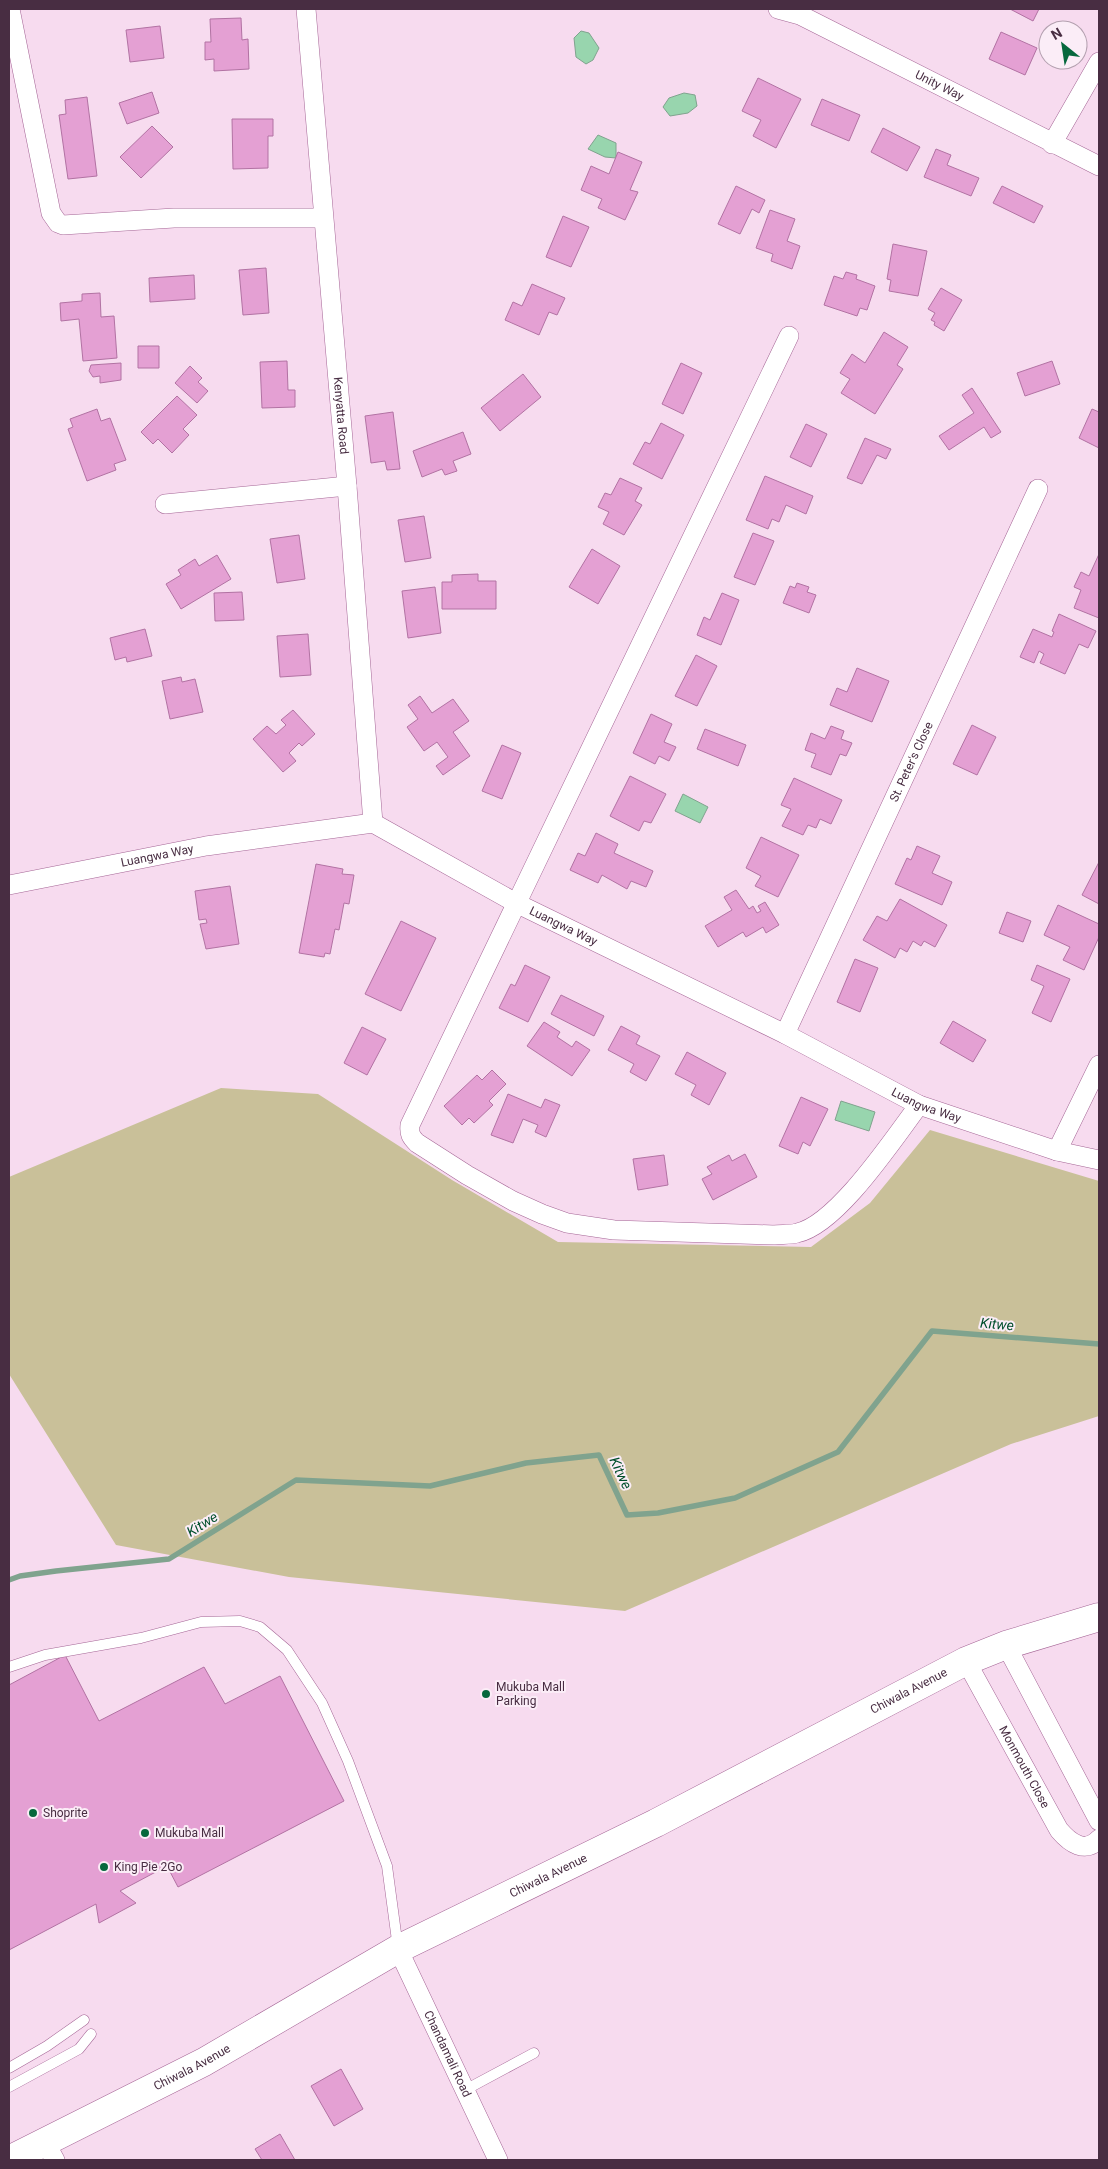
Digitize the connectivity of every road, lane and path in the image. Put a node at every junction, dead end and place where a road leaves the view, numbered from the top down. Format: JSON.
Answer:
{"nodes":[{"id":1,"x":10,"y":9,"type":"edge"},
{"id":2,"x":306,"y":9,"type":"edge"},
{"id":3,"x":778,"y":9,"type":"edge"},
{"id":4,"x":801,"y":12,"type":"edge"},
{"id":5,"x":1099,"y":62,"type":"edge"},
{"id":6,"x":1052,"y":144,"type":"junction"},
{"id":7,"x":1099,"y":166,"type":"edge"},
{"id":8,"x":323,"y":218,"type":"junction"},
{"id":9,"x":789,"y":336,"type":"dead end"},
{"id":10,"x":347,"y":486,"type":"junction"},
{"id":11,"x":1038,"y":489,"type":"dead end"},
{"id":12,"x":165,"y":504,"type":"dead end"},
{"id":13,"x":373,"y":822,"type":"junction"},
{"id":14,"x":9,"y":885,"type":"edge"},
{"id":15,"x":516,"y":903,"type":"junction"},
{"id":16,"x":785,"y":1034,"type":"junction"},
{"id":17,"x":1099,"y":1065,"type":"edge"},
{"id":18,"x":919,"y":1105,"type":"junction"},
{"id":19,"x":1056,"y":1151,"type":"junction"},
{"id":20,"x":1099,"y":1160,"type":"edge"},
{"id":21,"x":1099,"y":1617,"type":"edge"},
{"id":22,"x":1006,"y":1646,"type":"junction"},
{"id":23,"x":966,"y":1661,"type":"junction"},
{"id":24,"x":9,"y":1667,"type":"edge"},
{"id":25,"x":1099,"y":1821,"type":"edge"},
{"id":26,"x":1099,"y":1838,"type":"edge"},
{"id":27,"x":398,"y":1949,"type":"junction"},
{"id":28,"x":84,"y":2020,"type":"dead end"},
{"id":29,"x":91,"y":2034,"type":"dead end"},
{"id":30,"x":534,"y":2053,"type":"dead end"},
{"id":31,"x":9,"y":2068,"type":"edge"},
{"id":32,"x":9,"y":2087,"type":"edge"},
{"id":33,"x":465,"y":2090,"type":"junction"},
{"id":34,"x":50,"y":2151,"type":"edge"},
{"id":35,"x":9,"y":2160,"type":"edge"},
{"id":36,"x":498,"y":2160,"type":"edge"}],
"edges":[{"from":1,"to":8,"type":"street"},
{"from":2,"to":8,"type":"street","name":"Kenyatta Road"},
{"from":3,"to":4,"type":"street","name":"Unity Way"},
{"from":4,"to":6,"type":"street","name":"Unity Way"},
{"from":5,"to":6,"type":"street"},
{"from":6,"to":7,"type":"street","name":"Unity Way"},
{"from":8,"to":10,"type":"street","name":"Kenyatta Road"},
{"from":9,"to":15,"type":"street"},
{"from":10,"to":12,"type":"street"},
{"from":10,"to":13,"type":"street","name":"Kenyatta Road"},
{"from":11,"to":16,"type":"street","name":"St. Peter's Close"},
{"from":13,"to":14,"type":"street","name":"Luangwa Way"},
{"from":13,"to":15,"type":"street","name":"Luangwa Way"},
{"from":15,"to":16,"type":"street","name":"Luangwa Way"},
{"from":15,"to":18,"type":"street"},
{"from":16,"to":18,"type":"street","name":"Luangwa Way"},
{"from":17,"to":19,"type":"street"},
{"from":18,"to":19,"type":"street","name":"Luangwa Way"},
{"from":19,"to":20,"type":"street","name":"Luangwa Way"},
{"from":21,"to":22,"type":"main road","name":"Chiwala Avenue"},
{"from":22,"to":23,"type":"main road","name":"Chiwala Avenue"},
{"from":22,"to":25,"type":"street"},
{"from":23,"to":26,"type":"street","name":"Monmouth Close"},
{"from":23,"to":27,"type":"main road","name":"Chiwala Avenue"},
{"from":24,"to":27,"type":"lane"},
{"from":27,"to":33,"type":"street","name":"Chandamali Road"},
{"from":27,"to":34,"type":"main road","name":"Chiwala Avenue"},
{"from":28,"to":31,"type":"lane"},
{"from":29,"to":32,"type":"lane"},
{"from":30,"to":33,"type":"lane"},
{"from":33,"to":36,"type":"street","name":"Chandamali Road"},
{"from":34,"to":35,"type":"main road","name":"Chiwala Avenue"}]}
